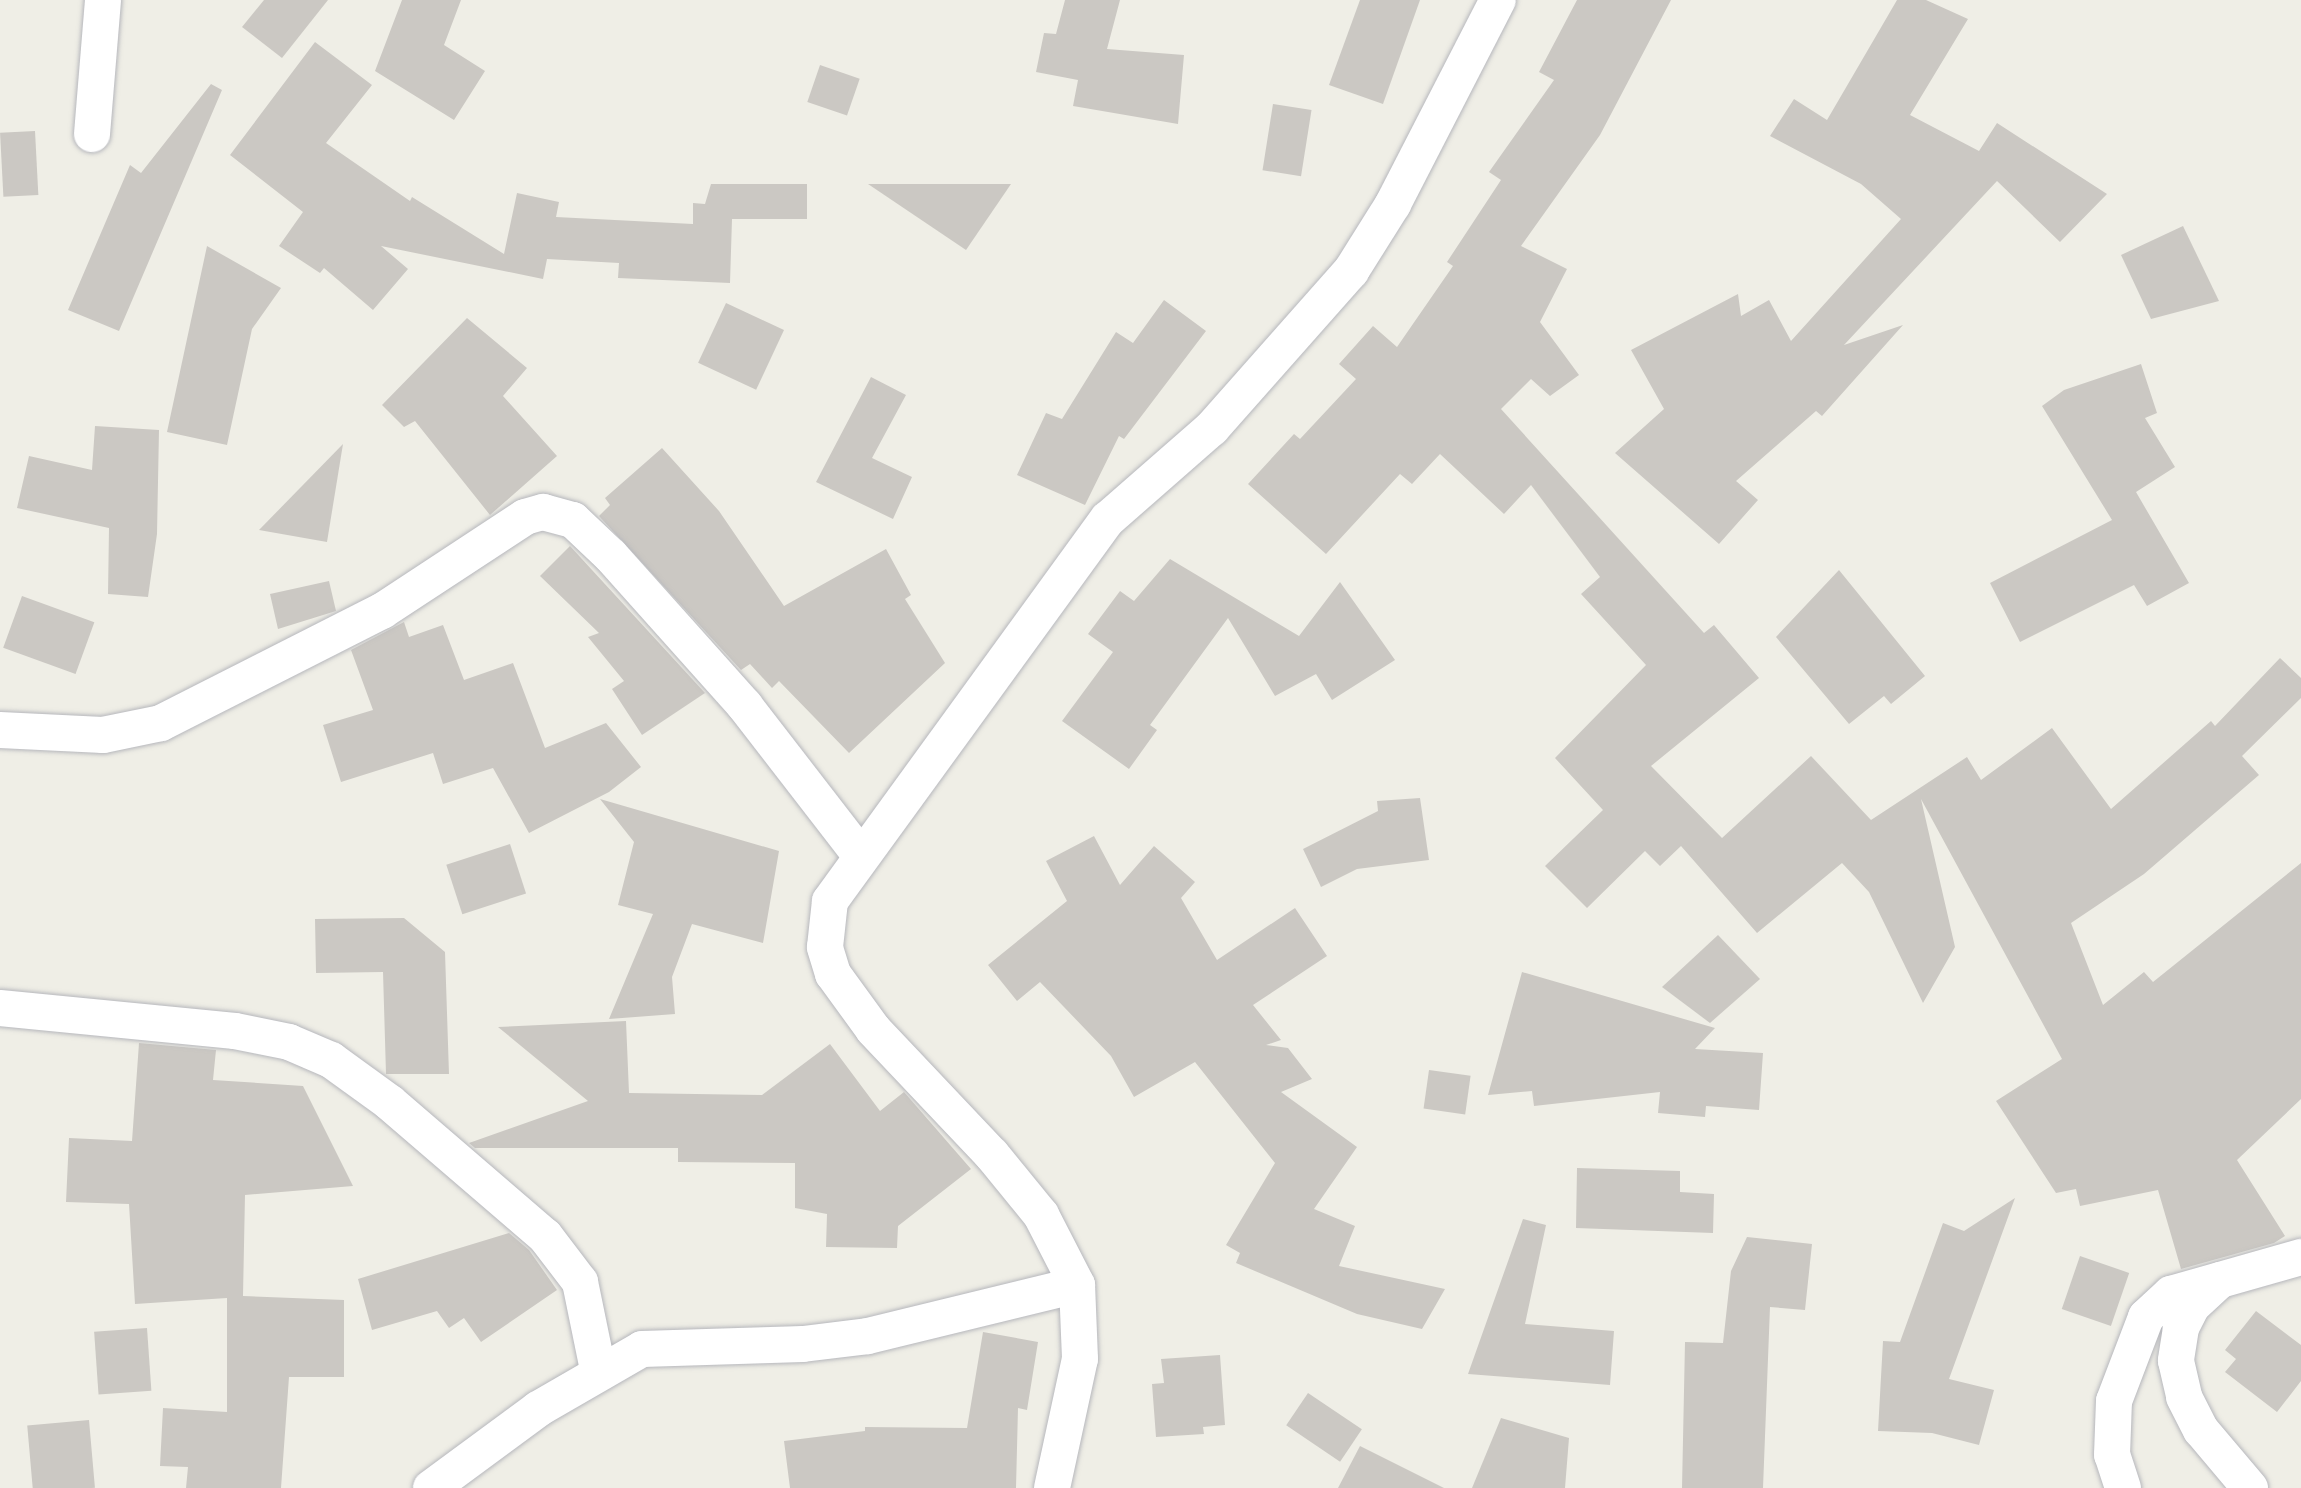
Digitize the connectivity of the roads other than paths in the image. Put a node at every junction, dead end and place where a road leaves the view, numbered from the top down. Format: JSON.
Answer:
{"nodes":[{"id":1,"x":103,"y":0,"type":"edge"},
{"id":2,"x":1498,"y":0,"type":"edge"},
{"id":3,"x":92,"y":134,"type":"dead end"},
{"id":4,"x":0,"y":730,"type":"edge"},
{"id":5,"x":860,"y":855,"type":"junction"},
{"id":6,"x":0,"y":1008,"type":"edge"},
{"id":7,"x":2301,"y":1257,"type":"edge"},
{"id":8,"x":2223,"y":1278,"type":"junction"},
{"id":9,"x":1077,"y":1285,"type":"junction"},
{"id":10,"x":598,"y":1370,"type":"junction"},
{"id":11,"x":431,"y":1488,"type":"edge"},
{"id":12,"x":1052,"y":1488,"type":"edge"},
{"id":13,"x":2123,"y":1488,"type":"edge"},
{"id":14,"x":2250,"y":1488,"type":"edge"}],
"edges":[{"from":1,"to":3,"type":"street"},
{"from":2,"to":5,"type":"street"},
{"from":4,"to":5,"type":"street"},
{"from":5,"to":9,"type":"street"},
{"from":6,"to":10,"type":"street"},
{"from":7,"to":8,"type":"street"},
{"from":8,"to":13,"type":"street"},
{"from":8,"to":14,"type":"street"},
{"from":9,"to":10,"type":"street"},
{"from":9,"to":12,"type":"street"},
{"from":10,"to":11,"type":"street"}]}
